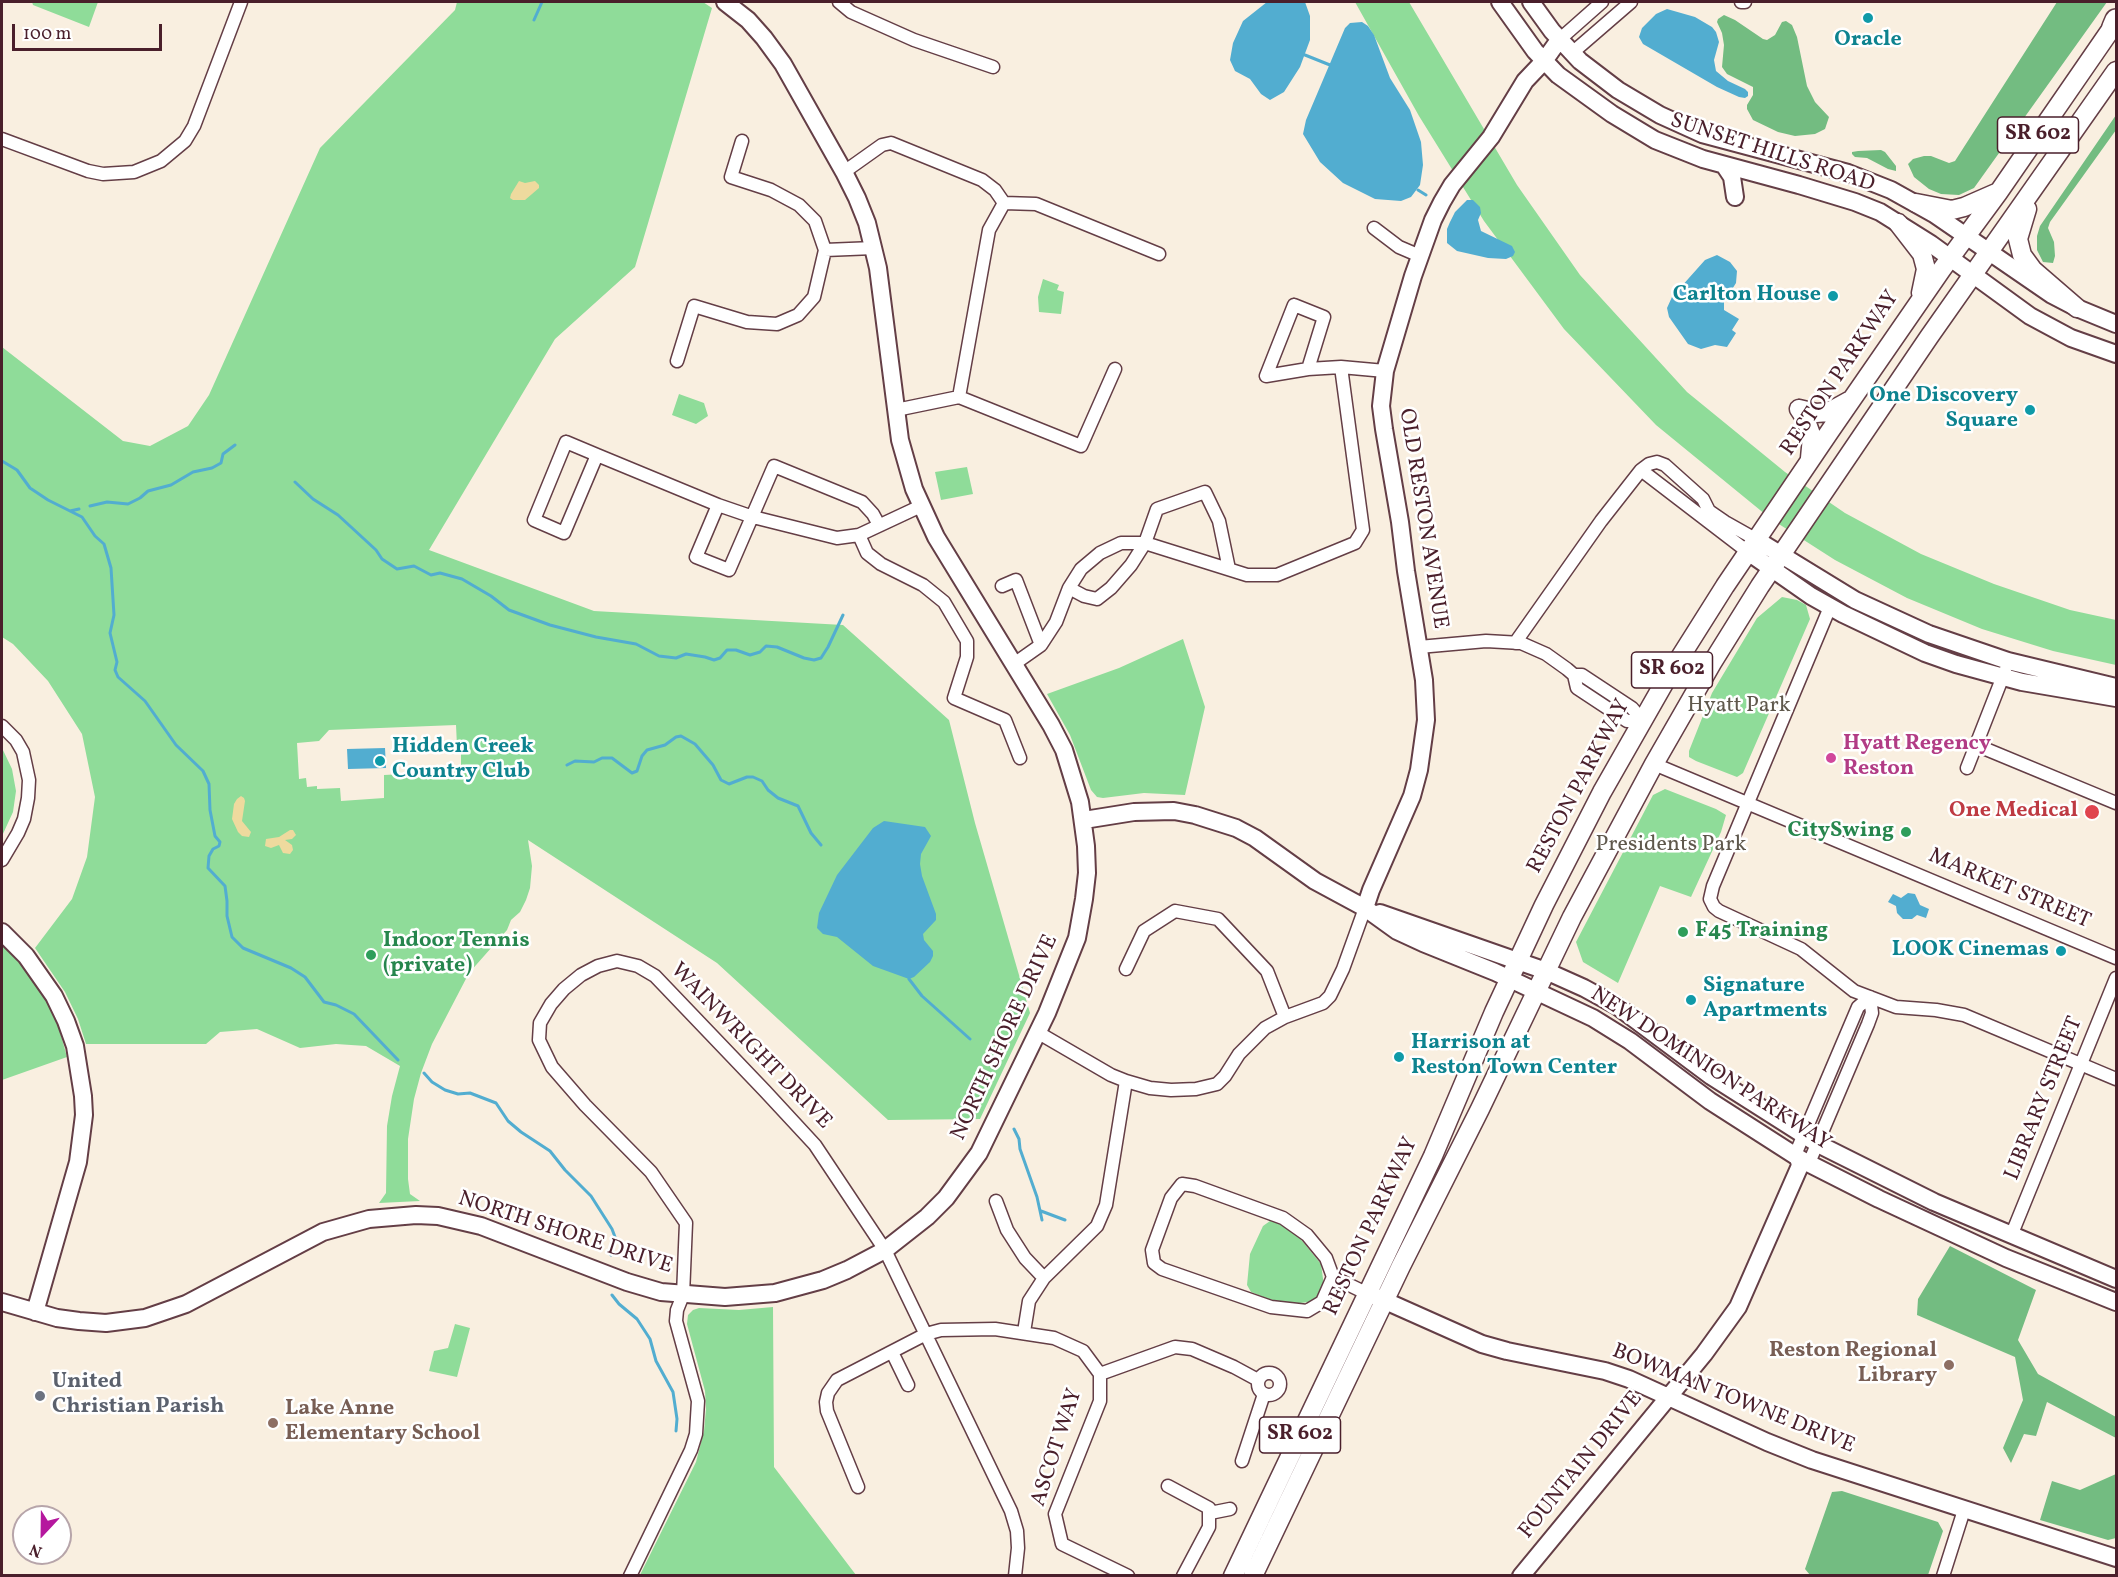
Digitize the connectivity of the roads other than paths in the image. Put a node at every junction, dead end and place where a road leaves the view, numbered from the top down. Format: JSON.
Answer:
{"nodes":[{"id":1,"x":241,"y":2,"type":"edge"},
{"id":2,"x":725,"y":2,"type":"edge"},
{"id":3,"x":839,"y":2,"type":"edge"},
{"id":4,"x":1500,"y":2,"type":"edge"},
{"id":5,"x":1531,"y":2,"type":"edge"},
{"id":6,"x":1602,"y":2,"type":"edge"},
{"id":7,"x":1631,"y":2,"type":"edge"},
{"id":8,"x":2115,"y":23,"type":"edge"},
{"id":9,"x":1559,"y":40,"type":"junction"},
{"id":10,"x":1572,"y":53,"type":"junction"},
{"id":11,"x":1544,"y":61,"type":"junction"},
{"id":12,"x":993,"y":68,"type":"dead end"},
{"id":13,"x":2116,"y":71,"type":"edge"},
{"id":14,"x":2,"y":140,"type":"edge"},
{"id":15,"x":742,"y":141,"type":"dead end"},
{"id":16,"x":1724,"y":165,"type":"junction"},
{"id":17,"x":844,"y":172,"type":"junction"},
{"id":18,"x":1759,"y":175,"type":"junction"},
{"id":19,"x":2032,"y":191,"type":"junction"},
{"id":20,"x":1998,"y":193,"type":"junction"},
{"id":21,"x":1004,"y":203,"type":"junction"},
{"id":22,"x":1916,"y":203,"type":"junction"},
{"id":23,"x":1898,"y":223,"type":"junction"},
{"id":24,"x":1374,"y":228,"type":"dead end"},
{"id":25,"x":1966,"y":236,"type":"junction"},
{"id":26,"x":874,"y":248,"type":"junction"},
{"id":27,"x":825,"y":250,"type":"junction"},
{"id":28,"x":1989,"y":253,"type":"junction"},
{"id":29,"x":1159,"y":254,"type":"dead end"},
{"id":30,"x":1420,"y":256,"type":"junction"},
{"id":31,"x":1949,"y":258,"type":"junction"},
{"id":32,"x":1974,"y":276,"type":"junction"},
{"id":33,"x":1916,"y":306,"type":"junction"},
{"id":34,"x":2077,"y":308,"type":"junction"},
{"id":35,"x":2116,"y":324,"type":"edge"},
{"id":36,"x":2116,"y":354,"type":"edge"},
{"id":37,"x":677,"y":361,"type":"dead end"},
{"id":38,"x":1341,"y":366,"type":"junction"},
{"id":39,"x":1114,"y":369,"type":"dead end"},
{"id":40,"x":1308,"y":369,"type":"junction"},
{"id":41,"x":1385,"y":371,"type":"junction"},
{"id":42,"x":959,"y":397,"type":"junction"},
{"id":43,"x":1853,"y":399,"type":"junction"},
{"id":44,"x":896,"y":410,"type":"junction"},
{"id":45,"x":597,"y":455,"type":"junction"},
{"id":46,"x":1807,"y":466,"type":"junction"},
{"id":47,"x":1641,"y":470,"type":"junction"},
{"id":48,"x":718,"y":505,"type":"junction"},
{"id":49,"x":921,"y":506,"type":"junction"},
{"id":50,"x":753,"y":517,"type":"junction"},
{"id":51,"x":879,"y":525,"type":"junction"},
{"id":52,"x":859,"y":535,"type":"junction"},
{"id":53,"x":1145,"y":543,"type":"junction"},
{"id":54,"x":1752,"y":546,"type":"junction"},
{"id":55,"x":1777,"y":562,"type":"junction"},
{"id":56,"x":1229,"y":569,"type":"junction"},
{"id":57,"x":1002,"y":586,"type":"dead end"},
{"id":58,"x":1069,"y":588,"type":"junction"},
{"id":59,"x":1830,"y":607,"type":"junction"},
{"id":60,"x":1515,"y":642,"type":"junction"},
{"id":61,"x":1041,"y":645,"type":"junction"},
{"id":62,"x":1419,"y":647,"type":"junction"},
{"id":63,"x":1014,"y":664,"type":"junction"},
{"id":64,"x":2006,"y":669,"type":"junction"},
{"id":65,"x":2116,"y":687,"type":"edge"},
{"id":66,"x":2116,"y":698,"type":"edge"},
{"id":67,"x":1642,"y":721,"type":"junction"},
{"id":68,"x":2,"y":726,"type":"edge"},
{"id":69,"x":1977,"y":745,"type":"junction"},
{"id":70,"x":1020,"y":758,"type":"dead end"},
{"id":71,"x":1654,"y":764,"type":"junction"},
{"id":72,"x":1967,"y":768,"type":"dead end"},
{"id":73,"x":1748,"y":803,"type":"junction"},
{"id":74,"x":2116,"y":803,"type":"edge"},
{"id":75,"x":1084,"y":820,"type":"junction"},
{"id":76,"x":2,"y":860,"type":"edge"},
{"id":77,"x":1365,"y":908,"type":"junction"},
{"id":78,"x":2,"y":932,"type":"edge"},
{"id":79,"x":2116,"y":958,"type":"edge"},
{"id":80,"x":1517,"y":961,"type":"junction"},
{"id":81,"x":1126,"y":969,"type":"dead end"},
{"id":82,"x":1546,"y":971,"type":"junction"},
{"id":83,"x":2116,"y":978,"type":"edge"},
{"id":84,"x":1509,"y":979,"type":"junction"},
{"id":85,"x":1537,"y":991,"type":"junction"},
{"id":86,"x":1870,"y":997,"type":"junction"},
{"id":87,"x":1285,"y":1017,"type":"junction"},
{"id":88,"x":1038,"y":1032,"type":"junction"},
{"id":89,"x":2082,"y":1063,"type":"junction"},
{"id":90,"x":2116,"y":1079,"type":"edge"},
{"id":91,"x":1126,"y":1082,"type":"junction"},
{"id":92,"x":1810,"y":1140,"type":"junction"},
{"id":93,"x":1801,"y":1162,"type":"junction"},
{"id":94,"x":996,"y":1201,"type":"dead end"},
{"id":95,"x":2011,"y":1236,"type":"junction"},
{"id":96,"x":885,"y":1250,"type":"junction"},
{"id":97,"x":1333,"y":1277,"type":"junction"},
{"id":98,"x":1044,"y":1278,"type":"junction"},
{"id":99,"x":2116,"y":1279,"type":"edge"},
{"id":100,"x":683,"y":1295,"type":"junction"},
{"id":101,"x":1376,"y":1298,"type":"junction"},
{"id":102,"x":2,"y":1302,"type":"edge"},
{"id":103,"x":2116,"y":1302,"type":"edge"},
{"id":104,"x":35,"y":1312,"type":"junction"},
{"id":105,"x":1024,"y":1332,"type":"junction"},
{"id":106,"x":926,"y":1334,"type":"junction"},
{"id":107,"x":892,"y":1352,"type":"junction"},
{"id":108,"x":1100,"y":1374,"type":"junction"},
{"id":109,"x":1258,"y":1380,"type":"junction"},
{"id":110,"x":908,"y":1385,"type":"dead end"},
{"id":111,"x":1264,"y":1394,"type":"junction"},
{"id":112,"x":1668,"y":1397,"type":"junction"},
{"id":113,"x":1242,"y":1461,"type":"dead end"},
{"id":114,"x":1168,"y":1486,"type":"dead end"},
{"id":115,"x":858,"y":1487,"type":"dead end"},
{"id":116,"x":1230,"y":1509,"type":"dead end"},
{"id":117,"x":1964,"y":1510,"type":"junction"},
{"id":118,"x":1210,"y":1513,"type":"junction"},
{"id":119,"x":2116,"y":1558,"type":"edge"},
{"id":120,"x":630,"y":1575,"type":"edge"},
{"id":121,"x":1015,"y":1575,"type":"edge"},
{"id":122,"x":1128,"y":1575,"type":"edge"},
{"id":123,"x":1183,"y":1575,"type":"edge"},
{"id":124,"x":1233,"y":1575,"type":"edge"},
{"id":125,"x":1253,"y":1575,"type":"edge"},
{"id":126,"x":1521,"y":1575,"type":"edge"},
{"id":127,"x":1943,"y":1575,"type":"edge"}],
"edges":[{"from":1,"to":14,"type":"street"},
{"from":2,"to":17,"type":"street","name":"NORTH SHORE DRIVE"},
{"from":3,"to":12,"type":"street"},
{"from":4,"to":11,"type":"street","name":"SUNSET HILLS ROAD"},
{"from":5,"to":9,"type":"street","name":"SUNSET HILLS ROAD"},
{"from":6,"to":9,"type":"street"},
{"from":7,"to":10,"type":"street"},
{"from":8,"to":20,"type":"main road","name":"RESTON PARKWAY","number":"SR 602"},
{"from":9,"to":10,"type":"street","name":"SUNSET HILLS ROAD"},
{"from":9,"to":11,"type":"street","name":"OLD RESTON AVENUE"},
{"from":10,"to":11,"type":"street"},
{"from":10,"to":22,"type":"street","name":"SUNSET HILLS ROAD"},
{"from":11,"to":16,"type":"street","name":"SUNSET HILLS ROAD"},
{"from":11,"to":30,"type":"street","name":"OLD RESTON AVENUE"},
{"from":13,"to":19,"type":"main road","name":"RESTON PARKWAY","number":"SR 602"},
{"from":15,"to":27,"type":"street"},
{"from":16,"to":18,"type":"street","name":"SUNSET HILLS ROAD"},
{"from":16,"to":18,"type":"street"},
{"from":17,"to":21,"type":"street"},
{"from":17,"to":26,"type":"street","name":"NORTH SHORE DRIVE"},
{"from":18,"to":23,"type":"street","name":"SUNSET HILLS ROAD"},
{"from":19,"to":28,"type":"main road","name":"RESTON PARKWAY","number":"SR 602"},
{"from":19,"to":34,"type":"main road"},
{"from":20,"to":22,"type":"main road"},
{"from":20,"to":25,"type":"main road","name":"RESTON PARKWAY","number":"SR 602"},
{"from":21,"to":29,"type":"street"},
{"from":21,"to":42,"type":"street"},
{"from":22,"to":25,"type":"street","name":"SUNSET HILLS ROAD"},
{"from":23,"to":31,"type":"street","name":"SUNSET HILLS ROAD"},
{"from":23,"to":33,"type":"main road"},
{"from":24,"to":30,"type":"street"},
{"from":25,"to":28,"type":"street","name":"SUNSET HILLS ROAD"},
{"from":25,"to":31,"type":"main road","name":"RESTON PARKWAY","number":"SR 602"},
{"from":26,"to":27,"type":"street"},
{"from":26,"to":44,"type":"street","name":"NORTH SHORE DRIVE"},
{"from":27,"to":37,"type":"street"},
{"from":28,"to":32,"type":"main road","name":"RESTON PARKWAY","number":"SR 602"},
{"from":28,"to":34,"type":"street","name":"SUNSET HILLS ROAD"},
{"from":30,"to":41,"type":"street","name":"OLD RESTON AVENUE"},
{"from":31,"to":32,"type":"street","name":"SUNSET HILLS ROAD"},
{"from":31,"to":33,"type":"main road","name":"RESTON PARKWAY","number":"SR 602"},
{"from":32,"to":36,"type":"street","name":"SUNSET HILLS ROAD"},
{"from":32,"to":55,"type":"main road","name":"RESTON PARKWAY","number":"SR 602"},
{"from":33,"to":43,"type":"main road","name":"RESTON PARKWAY","number":"SR 602"},
{"from":34,"to":35,"type":"street","name":"SUNSET HILLS ROAD"},
{"from":38,"to":40,"type":"street"},
{"from":38,"to":41,"type":"street"},
{"from":38,"to":56,"type":"street"},
{"from":39,"to":42,"type":"street"},
{"from":40,"to":40,"type":"street"},
{"from":41,"to":62,"type":"street","name":"OLD RESTON AVENUE"},
{"from":42,"to":44,"type":"street"},
{"from":43,"to":46,"type":"main road","name":"RESTON PARKWAY","number":"SR 602"},
{"from":43,"to":46,"type":"main road"},
{"from":44,"to":49,"type":"street","name":"NORTH SHORE DRIVE"},
{"from":45,"to":45,"type":"street"},
{"from":45,"to":48,"type":"street"},
{"from":46,"to":54,"type":"main road","name":"RESTON PARKWAY","number":"SR 602"},
{"from":47,"to":54,"type":"street"},
{"from":47,"to":54,"type":"street"},
{"from":47,"to":60,"type":"street"},
{"from":48,"to":50,"type":"street"},
{"from":48,"to":50,"type":"street"},
{"from":49,"to":51,"type":"street"},
{"from":49,"to":63,"type":"street","name":"NORTH SHORE DRIVE"},
{"from":50,"to":51,"type":"street"},
{"from":50,"to":52,"type":"street"},
{"from":51,"to":52,"type":"street"},
{"from":52,"to":70,"type":"street"},
{"from":53,"to":56,"type":"street"},
{"from":53,"to":56,"type":"street"},
{"from":53,"to":58,"type":"street"},
{"from":53,"to":58,"type":"street"},
{"from":54,"to":55,"type":"street"},
{"from":54,"to":67,"type":"main road","name":"RESTON PARKWAY","number":"SR 602"},
{"from":55,"to":59,"type":"street"},
{"from":55,"to":64,"type":"street"},
{"from":55,"to":71,"type":"main road","name":"RESTON PARKWAY","number":"SR 602"},
{"from":57,"to":61,"type":"street"},
{"from":58,"to":61,"type":"street"},
{"from":59,"to":64,"type":"street"},
{"from":59,"to":73,"type":"street"},
{"from":60,"to":62,"type":"street"},
{"from":60,"to":67,"type":"street"},
{"from":61,"to":63,"type":"street"},
{"from":62,"to":77,"type":"street","name":"OLD RESTON AVENUE"},
{"from":63,"to":75,"type":"street","name":"NORTH SHORE DRIVE"},
{"from":64,"to":65,"type":"street"},
{"from":64,"to":66,"type":"street"},
{"from":64,"to":69,"type":"street"},
{"from":67,"to":80,"type":"main road","name":"RESTON PARKWAY","number":"SR 602"},
{"from":68,"to":76,"type":"street"},
{"from":69,"to":72,"type":"street"},
{"from":69,"to":74,"type":"street"},
{"from":71,"to":73,"type":"street","name":"MARKET STREET"},
{"from":71,"to":82,"type":"main road","name":"RESTON PARKWAY","number":"SR 602"},
{"from":73,"to":79,"type":"street","name":"MARKET STREET"},
{"from":73,"to":86,"type":"street"},
{"from":75,"to":77,"type":"street"},
{"from":75,"to":88,"type":"street","name":"NORTH SHORE DRIVE"},
{"from":77,"to":80,"type":"street","name":"NEW DOMINION PARKWAY"},
{"from":77,"to":84,"type":"street","name":"NEW DOMINION PARKWAY"},
{"from":77,"to":87,"type":"street"},
{"from":78,"to":104,"type":"street"},
{"from":80,"to":82,"type":"street","name":"NEW DOMINION PARKWAY"},
{"from":80,"to":84,"type":"main road","name":"RESTON PARKWAY","number":"SR 602"},
{"from":81,"to":87,"type":"street"},
{"from":82,"to":85,"type":"main road","name":"RESTON PARKWAY","number":"SR 602"},
{"from":82,"to":92,"type":"street","name":"NEW DOMINION PARKWAY"},
{"from":83,"to":89,"type":"street","name":"LIBRARY STREET"},
{"from":84,"to":85,"type":"street","name":"NEW DOMINION PARKWAY"},
{"from":84,"to":101,"type":"main road","name":"RESTON PARKWAY","number":"SR 602"},
{"from":85,"to":93,"type":"street","name":"NEW DOMINION PARKWAY"},
{"from":85,"to":101,"type":"main road","name":"RESTON PARKWAY","number":"SR 602"},
{"from":86,"to":89,"type":"street"},
{"from":86,"to":92,"type":"street","name":"FOUNTAIN DRIVE"},
{"from":87,"to":91,"type":"street"},
{"from":88,"to":91,"type":"street"},
{"from":88,"to":96,"type":"street","name":"NORTH SHORE DRIVE"},
{"from":89,"to":90,"type":"street"},
{"from":89,"to":95,"type":"street","name":"LIBRARY STREET"},
{"from":91,"to":98,"type":"street"},
{"from":92,"to":93,"type":"street","name":"FOUNTAIN DRIVE"},
{"from":92,"to":95,"type":"street","name":"NEW DOMINION PARKWAY"},
{"from":93,"to":103,"type":"street","name":"NEW DOMINION PARKWAY"},
{"from":93,"to":112,"type":"street","name":"FOUNTAIN DRIVE"},
{"from":94,"to":98,"type":"street"},
{"from":95,"to":99,"type":"street","name":"NEW DOMINION PARKWAY"},
{"from":96,"to":100,"type":"street","name":"NORTH SHORE DRIVE"},
{"from":96,"to":100,"type":"street","name":"WAINWRIGHT DRIVE"},
{"from":96,"to":106,"type":"street","name":"WAINWRIGHT DRIVE"},
{"from":97,"to":97,"type":"street"},
{"from":97,"to":101,"type":"street"},
{"from":98,"to":105,"type":"street"},
{"from":100,"to":104,"type":"street","name":"NORTH SHORE DRIVE"},
{"from":100,"to":120,"type":"street","name":"WAINWRIGHT DRIVE"},
{"from":101,"to":112,"type":"street","name":"BOWMAN TOWNE DRIVE"},
{"from":101,"to":124,"type":"main road","name":"RESTON PARKWAY","number":"SR 602"},
{"from":101,"to":125,"type":"main road","name":"RESTON PARKWAY","number":"SR 602"},
{"from":102,"to":104,"type":"street","name":"NORTH SHORE DRIVE"},
{"from":105,"to":106,"type":"street","name":"ASCOT WAY"},
{"from":105,"to":108,"type":"street","name":"ASCOT WAY"},
{"from":106,"to":107,"type":"street","name":"ASCOT WAY"},
{"from":106,"to":121,"type":"street","name":"WAINWRIGHT DRIVE"},
{"from":107,"to":110,"type":"street"},
{"from":107,"to":115,"type":"street","name":"ASCOT WAY"},
{"from":108,"to":109,"type":"street"},
{"from":108,"to":122,"type":"street","name":"ASCOT WAY"},
{"from":109,"to":111,"type":"street"},
{"from":109,"to":111,"type":"street"},
{"from":111,"to":113,"type":"street"},
{"from":112,"to":117,"type":"street","name":"BOWMAN TOWNE DRIVE"},
{"from":112,"to":126,"type":"street","name":"FOUNTAIN DRIVE"},
{"from":114,"to":118,"type":"street"},
{"from":116,"to":118,"type":"street"},
{"from":117,"to":119,"type":"street","name":"BOWMAN TOWNE DRIVE"},
{"from":117,"to":127,"type":"street"},
{"from":118,"to":123,"type":"street"}]}
